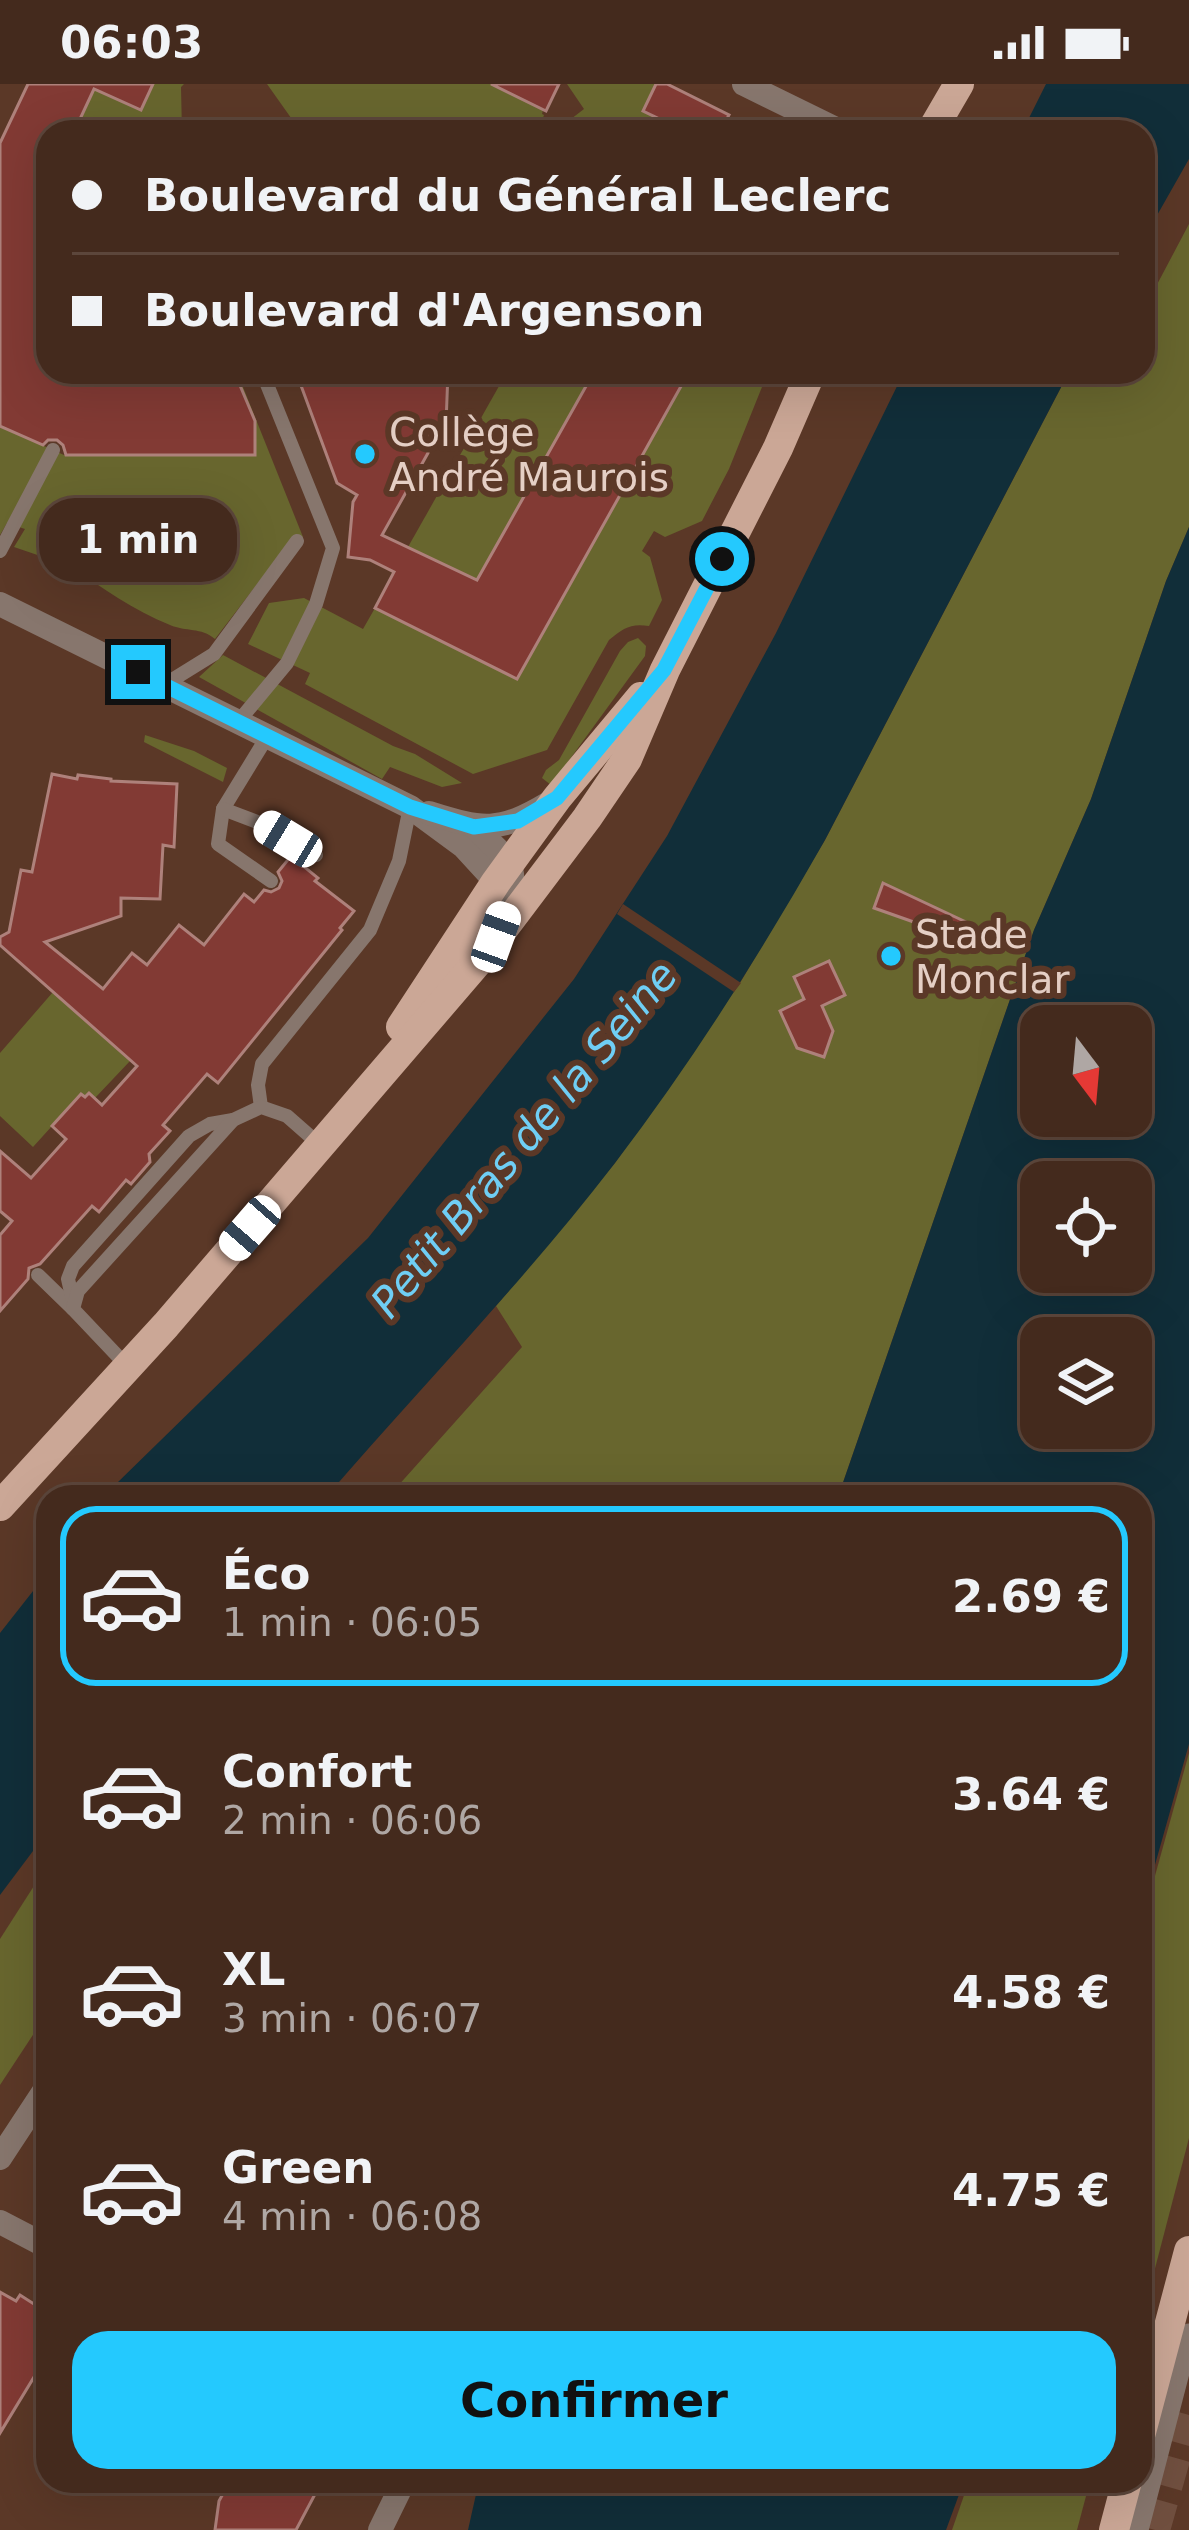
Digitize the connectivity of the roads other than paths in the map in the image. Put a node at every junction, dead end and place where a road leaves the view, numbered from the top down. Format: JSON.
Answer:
{"nodes":[{"id":1,"x":744,"y":84,"type":"edge"},
{"id":2,"x":959,"y":84,"type":"edge"},
{"id":3,"x":818,"y":120,"type":"edge"},
{"id":4,"x":938,"y":120,"type":"edge"},
{"id":5,"x":267,"y":384,"type":"edge"},
{"id":6,"x":806,"y":384,"type":"edge"},
{"id":7,"x":53,"y":450,"type":"dead end"},
{"id":8,"x":297,"y":541,"type":"dead end"},
{"id":9,"x":0,"y":550,"type":"edge"},
{"id":10,"x":0,"y":604,"type":"edge"},
{"id":11,"x":664,"y":670,"type":"junction"},
{"id":12,"x":164,"y":685,"type":"junction"},
{"id":13,"x":238,"y":722,"type":"junction"},
{"id":14,"x":267,"y":736,"type":"junction"},
{"id":15,"x":557,"y":798,"type":"junction"},
{"id":16,"x":410,"y":807,"type":"junction"},
{"id":17,"x":223,"y":809,"type":"junction"},
{"id":18,"x":474,"y":827,"type":"junction"},
{"id":19,"x":316,"y":855,"type":"dead end"},
{"id":20,"x":503,"y":872,"type":"junction"},
{"id":21,"x":271,"y":881,"type":"dead end"},
{"id":22,"x":496,"y":937,"type":"junction"},
{"id":23,"x":261,"y":1108,"type":"junction"},
{"id":24,"x":328,"y":1136,"type":"junction"},
{"id":25,"x":38,"y":1275,"type":"dead end"},
{"id":26,"x":73,"y":1305,"type":"junction"},
{"id":27,"x":128,"y":1367,"type":"junction"},
{"id":28,"x":0,"y":1506,"type":"edge"},
{"id":29,"x":36,"y":2103,"type":"edge"},
{"id":30,"x":0,"y":2158,"type":"edge"},
{"id":31,"x":0,"y":2222,"type":"edge"},
{"id":32,"x":36,"y":2241,"type":"edge"},
{"id":33,"x":1189,"y":2251,"type":"edge"},
{"id":34,"x":1188,"y":2337,"type":"edge"},
{"id":35,"x":1182,"y":2385,"type":"edge"},
{"id":36,"x":1152,"y":2391,"type":"edge"},
{"id":37,"x":1152,"y":2484,"type":"edge"},
{"id":38,"x":398,"y":2493,"type":"edge"},
{"id":39,"x":1124,"y":2493,"type":"edge"},
{"id":40,"x":1149,"y":2493,"type":"edge"},
{"id":41,"x":380,"y":2530,"type":"edge"},
{"id":42,"x":1114,"y":2530,"type":"edge"},
{"id":43,"x":1138,"y":2530,"type":"edge"}],
"edges":[{"from":1,"to":3,"type":"street"},
{"from":2,"to":4,"type":"main road"},
{"from":5,"to":13,"type":"lane"},
{"from":6,"to":11,"type":"main road"},
{"from":7,"to":9,"type":"lane"},
{"from":8,"to":12,"type":"lane"},
{"from":10,"to":12,"type":"street"},
{"from":11,"to":15,"type":"main road"},
{"from":11,"to":22,"type":"main road"},
{"from":12,"to":13,"type":"street"},
{"from":13,"to":14,"type":"street"},
{"from":14,"to":16,"type":"street"},
{"from":14,"to":17,"type":"lane"},
{"from":15,"to":18,"type":"street"},
{"from":15,"to":20,"type":"main road"},
{"from":16,"to":18,"type":"street"},
{"from":16,"to":20,"type":"street"},
{"from":16,"to":23,"type":"lane"},
{"from":17,"to":19,"type":"lane"},
{"from":17,"to":21,"type":"lane"},
{"from":18,"to":20,"type":"street"},
{"from":20,"to":22,"type":"street"},
{"from":20,"to":24,"type":"main road"},
{"from":22,"to":24,"type":"main road"},
{"from":23,"to":24,"type":"lane"},
{"from":23,"to":26,"type":"lane"},
{"from":24,"to":27,"type":"main road"},
{"from":25,"to":26,"type":"lane"},
{"from":26,"to":27,"type":"lane"},
{"from":27,"to":28,"type":"main road"},
{"from":29,"to":30,"type":"street"},
{"from":31,"to":32,"type":"street"},
{"from":33,"to":36,"type":"main road"},
{"from":34,"to":35,"type":"street"},
{"from":35,"to":37,"type":"street"},
{"from":38,"to":41,"type":"street"},
{"from":39,"to":42,"type":"main road"},
{"from":40,"to":43,"type":"street"}]}
